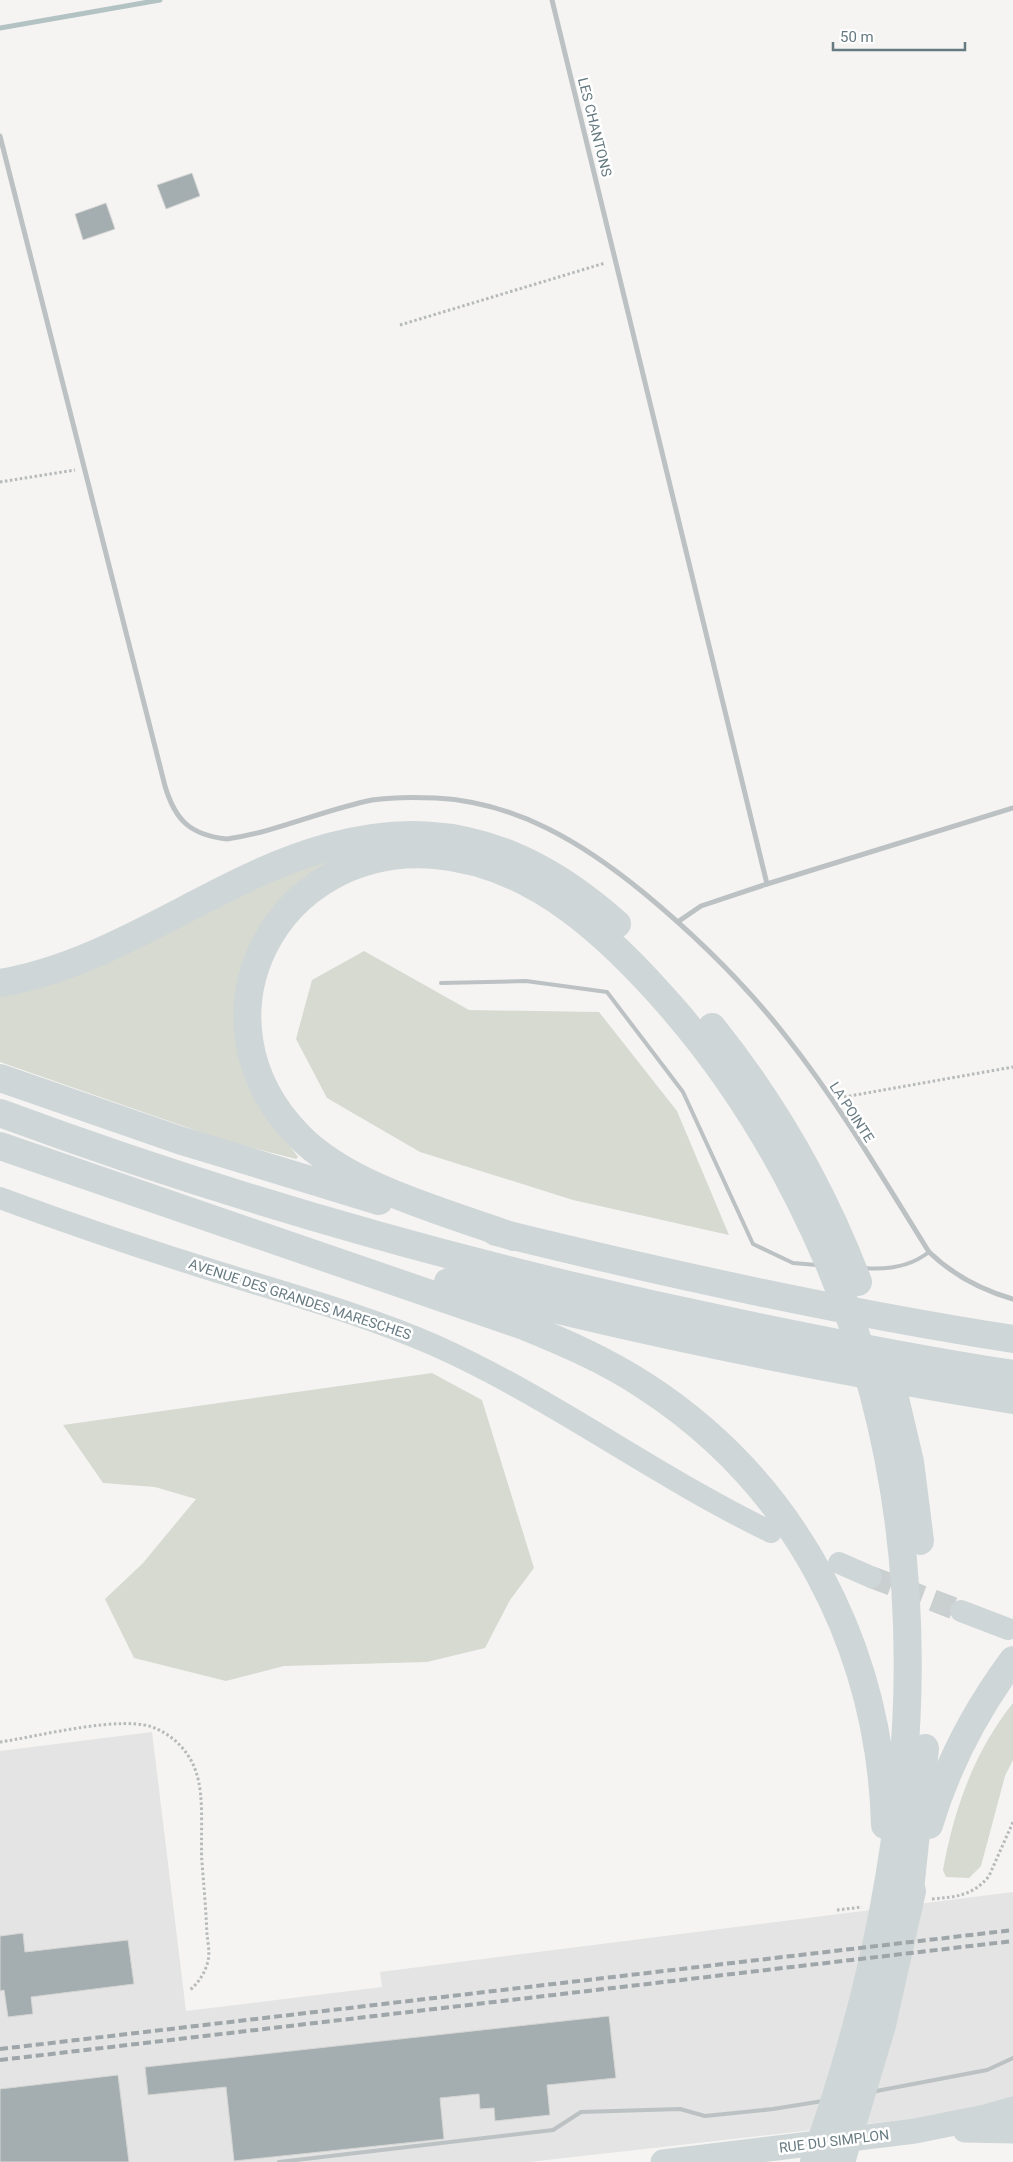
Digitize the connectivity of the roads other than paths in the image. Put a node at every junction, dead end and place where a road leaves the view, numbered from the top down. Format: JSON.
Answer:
{"nodes":[{"id":1,"x":552,"y":0,"type":"edge"},
{"id":2,"x":0,"y":136,"type":"edge"},
{"id":3,"x":1013,"y":808,"type":"edge"},
{"id":4,"x":767,"y":884,"type":"junction"},
{"id":5,"x":679,"y":921,"type":"junction"},
{"id":6,"x":0,"y":983,"type":"edge"},
{"id":7,"x":441,"y":983,"type":"dead end"},
{"id":8,"x":0,"y":1078,"type":"edge"},
{"id":9,"x":0,"y":1113,"type":"edge"},
{"id":10,"x":0,"y":1146,"type":"edge"},
{"id":11,"x":0,"y":1198,"type":"edge"},
{"id":12,"x":194,"y":1212,"type":"junction"},
{"id":13,"x":827,"y":1233,"type":"junction"},
{"id":14,"x":514,"y":1236,"type":"junction"},
{"id":15,"x":929,"y":1252,"type":"junction"},
{"id":16,"x":833,"y":1266,"type":"dead end"},
{"id":17,"x":843,"y":1266,"type":"dead end"},
{"id":18,"x":1013,"y":1299,"type":"edge"},
{"id":19,"x":1013,"y":1339,"type":"edge"},
{"id":20,"x":1013,"y":1374,"type":"edge"},
{"id":21,"x":1013,"y":1400,"type":"edge"},
{"id":22,"x":770,"y":1532,"type":"dead end"},
{"id":23,"x":838,"y":1563,"type":"dead end"},
{"id":24,"x":871,"y":1577,"type":"tunnel mouth"},
{"id":25,"x":961,"y":1611,"type":"tunnel mouth"},
{"id":26,"x":1008,"y":1629,"type":"dead end"},
{"id":27,"x":1013,"y":1660,"type":"edge"},
{"id":28,"x":903,"y":1858,"type":"junction"},
{"id":29,"x":897,"y":1905,"type":"junction"},
{"id":30,"x":1013,"y":2058,"type":"edge"},
{"id":31,"x":851,"y":2096,"type":"dead end"},
{"id":32,"x":841,"y":2098,"type":"dead end"},
{"id":33,"x":1013,"y":2109,"type":"edge"},
{"id":34,"x":915,"y":2131,"type":"junction"},
{"id":35,"x":1013,"y":2131,"type":"edge"},
{"id":36,"x":279,"y":2162,"type":"edge"},
{"id":37,"x":664,"y":2162,"type":"edge"},
{"id":38,"x":814,"y":2162,"type":"edge"},
{"id":39,"x":841,"y":2162,"type":"edge"}],
"edges":[{"from":1,"to":4,"type":"street","name":"LES CHANTONS"},
{"from":2,"to":5,"type":"street","name":"LA POINTE"},
{"from":3,"to":4,"type":"street"},
{"from":4,"to":5,"type":"street"},
{"from":5,"to":15,"type":"street","name":"LA POINTE"},
{"from":6,"to":13,"type":"highway"},
{"from":7,"to":16,"type":"lane"},
{"from":8,"to":14,"type":"highway"},
{"from":9,"to":20,"type":"highway"},
{"from":10,"to":12,"type":"highway"},
{"from":11,"to":22,"type":"main road","name":"AVENUE DES GRANDES MARESCHES"},
{"from":12,"to":21,"type":"highway"},
{"from":12,"to":28,"type":"highway"},
{"from":13,"to":14,"type":"highway"},
{"from":13,"to":28,"type":"highway"},
{"from":14,"to":19,"type":"highway"},
{"from":15,"to":17,"type":"lane"},
{"from":15,"to":18,"type":"street","name":"LA POINTE"},
{"from":23,"to":24,"type":"main road"},
{"from":25,"to":26,"type":"main road"},
{"from":27,"to":28,"type":"highway"},
{"from":28,"to":29,"type":"highway"},
{"from":29,"to":38,"type":"highway"},
{"from":29,"to":39,"type":"highway"},
{"from":30,"to":31,"type":"lane"},
{"from":32,"to":36,"type":"lane"},
{"from":33,"to":34,"type":"main road","name":"RUE DU SIMPLON"},
{"from":34,"to":35,"type":"main road","name":"RUE DU SIMPLON"},
{"from":34,"to":37,"type":"main road","name":"RUE DU SIMPLON"}]}
